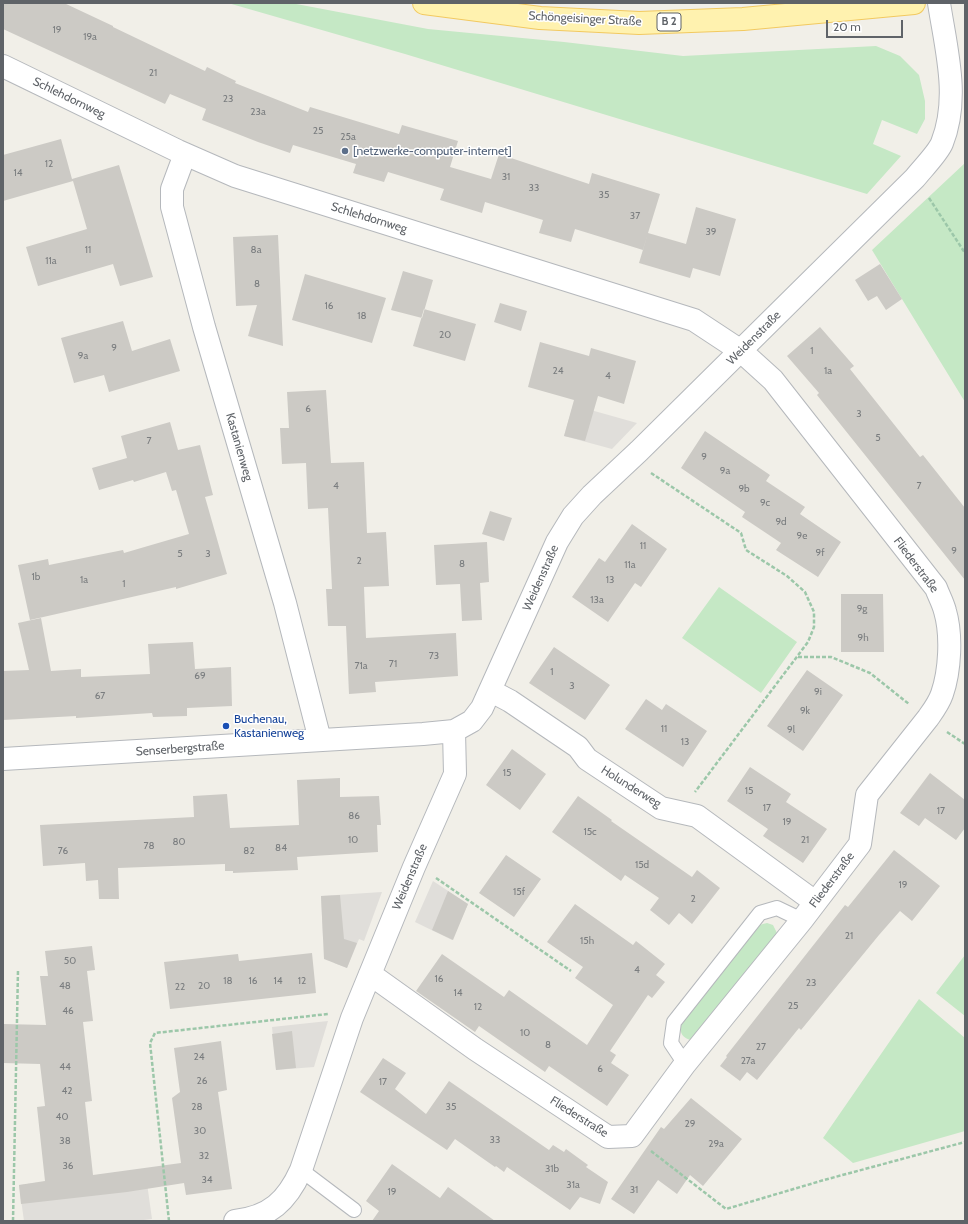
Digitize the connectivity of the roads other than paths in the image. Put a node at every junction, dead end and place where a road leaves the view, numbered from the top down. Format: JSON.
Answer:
{"nodes":[{"id":1,"x":424,"y":3,"type":"edge"},
{"id":2,"x":914,"y":3,"type":"edge"},
{"id":3,"x":939,"y":3,"type":"edge"},
{"id":4,"x":3,"y":66,"type":"edge"},
{"id":5,"x":185,"y":154,"type":"junction"},
{"id":6,"x":741,"y":351,"type":"junction"},
{"id":7,"x":491,"y":691,"type":"junction"},
{"id":8,"x":454,"y":731,"type":"junction"},
{"id":9,"x":320,"y":740,"type":"junction"},
{"id":10,"x":3,"y":759,"type":"edge"},
{"id":11,"x":816,"y":902,"type":"junction"},
{"id":12,"x":802,"y":920,"type":"junction"},
{"id":13,"x":370,"y":974,"type":"junction"},
{"id":14,"x":686,"y":1064,"type":"junction"},
{"id":15,"x":302,"y":1170,"type":"junction"},
{"id":16,"x":354,"y":1210,"type":"dead end"},
{"id":17,"x":235,"y":1221,"type":"edge"}],
"edges":[{"from":1,"to":2,"type":"main road","name":"Schöngeisinger Straße","number":"B 2"},
{"from":3,"to":6,"type":"street","name":"Weidenstraße"},
{"from":4,"to":5,"type":"street","name":"Schlehdornweg"},
{"from":5,"to":6,"type":"street","name":"Schlehdornweg"},
{"from":5,"to":9,"type":"street","name":"Kastanienweg"},
{"from":6,"to":7,"type":"street","name":"Weidenstraße"},
{"from":6,"to":11,"type":"street","name":"Fliederstraße"},
{"from":7,"to":8,"type":"street","name":"Weidenstraße"},
{"from":7,"to":11,"type":"street","name":"Holunderweg"},
{"from":8,"to":9,"type":"street","name":"Senserbergstraße"},
{"from":8,"to":13,"type":"street","name":"Weidenstraße"},
{"from":9,"to":10,"type":"street","name":"Senserbergstraße"},
{"from":11,"to":12,"type":"street","name":"Fliederstraße"},
{"from":12,"to":14,"type":"street","name":"Fliederstraße"},
{"from":12,"to":14,"type":"lane"},
{"from":13,"to":14,"type":"street","name":"Fliederstraße"},
{"from":13,"to":15,"type":"street","name":"Weidenstraße"},
{"from":15,"to":16,"type":"lane"},
{"from":15,"to":17,"type":"street","name":"Weidenstraße"}]}
